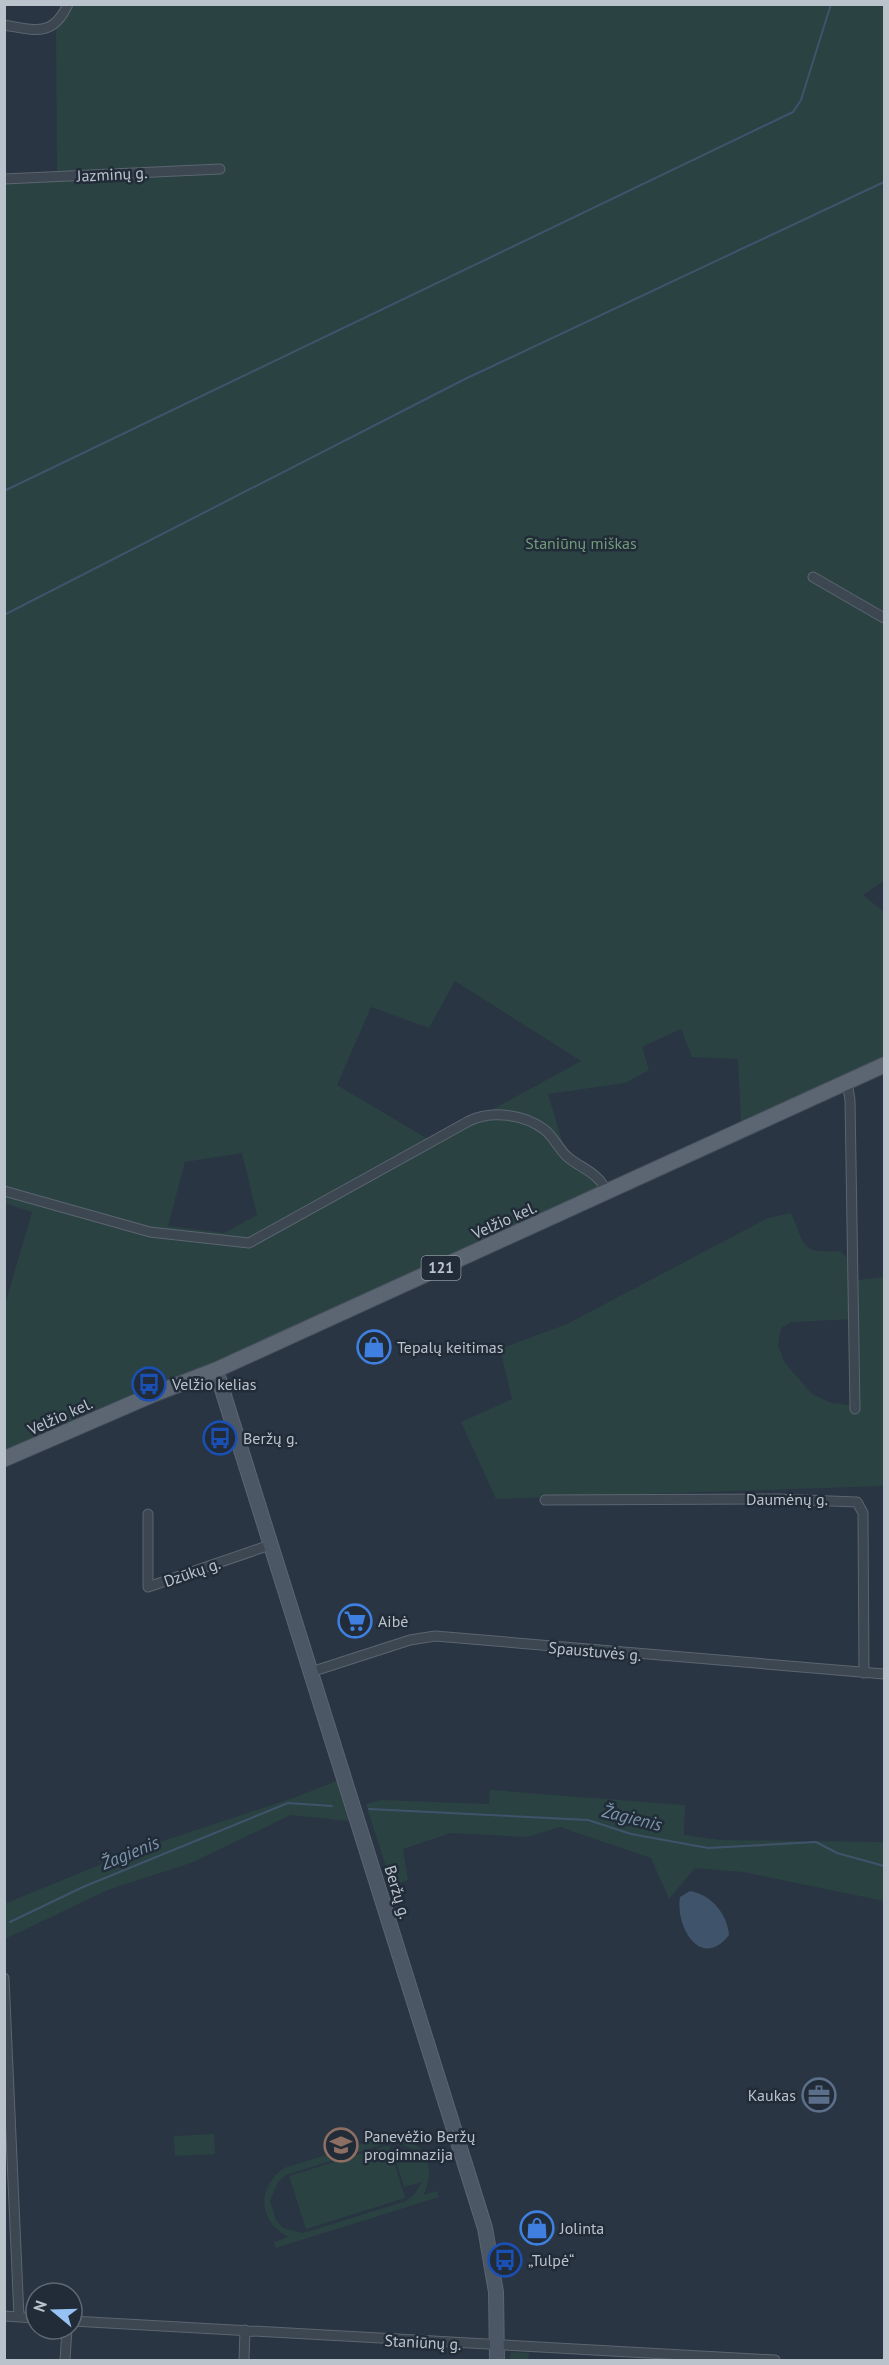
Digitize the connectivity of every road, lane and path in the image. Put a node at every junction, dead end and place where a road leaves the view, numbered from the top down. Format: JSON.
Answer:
{"nodes":[{"id":1,"x":68,"y":4,"type":"edge"},
{"id":2,"x":4,"y":25,"type":"edge"},
{"id":3,"x":220,"y":169,"type":"dead end"},
{"id":4,"x":4,"y":179,"type":"edge"},
{"id":5,"x":813,"y":577,"type":"dead end"},
{"id":6,"x":885,"y":618,"type":"edge"},
{"id":7,"x":885,"y":1065,"type":"edge"},
{"id":8,"x":847,"y":1082,"type":"junction"},
{"id":9,"x":4,"y":1191,"type":"edge"},
{"id":10,"x":607,"y":1193,"type":"junction"},
{"id":11,"x":216,"y":1370,"type":"junction"},
{"id":12,"x":855,"y":1410,"type":"dead end"},
{"id":13,"x":4,"y":1459,"type":"edge"},
{"id":14,"x":545,"y":1500,"type":"dead end"},
{"id":15,"x":148,"y":1514,"type":"dead end"},
{"id":16,"x":270,"y":1545,"type":"junction"},
{"id":17,"x":310,"y":1672,"type":"junction"},
{"id":18,"x":864,"y":1672,"type":"junction"},
{"id":19,"x":885,"y":1674,"type":"edge"},
{"id":20,"x":4,"y":1978,"type":"edge"},
{"id":21,"x":4,"y":2316,"type":"edge"},
{"id":22,"x":19,"y":2317,"type":"junction"},
{"id":23,"x":24,"y":2317,"type":"edge"},
{"id":24,"x":84,"y":2322,"type":"edge"},
{"id":25,"x":245,"y":2330,"type":"junction"},
{"id":26,"x":66,"y":2341,"type":"edge"},
{"id":27,"x":497,"y":2345,"type":"junction"},
{"id":28,"x":65,"y":2361,"type":"edge"},
{"id":29,"x":244,"y":2361,"type":"edge"},
{"id":30,"x":496,"y":2361,"type":"edge"},
{"id":31,"x":775,"y":2361,"type":"edge"}],
"edges":[{"from":1,"to":2,"type":"street"},
{"from":3,"to":4,"type":"street","name":"Jazminų g."},
{"from":5,"to":6,"type":"street"},
{"from":7,"to":8,"type":"main road","name":"Velžio kel.","number":"121"},
{"from":8,"to":10,"type":"main road","name":"Velžio kel.","number":"121"},
{"from":8,"to":12,"type":"street"},
{"from":9,"to":10,"type":"street"},
{"from":10,"to":11,"type":"main road","name":"Velžio kel.","number":"121"},
{"from":11,"to":13,"type":"main road","name":"Velžio kel.","number":"121"},
{"from":11,"to":16,"type":"main road","name":"Beržų g."},
{"from":14,"to":18,"type":"street","name":"Daumėnų g."},
{"from":15,"to":16,"type":"street","name":"Dzūkų g."},
{"from":16,"to":17,"type":"main road","name":"Beržų g."},
{"from":17,"to":18,"type":"street","name":"Spaustuvės g."},
{"from":17,"to":27,"type":"main road","name":"Beržų g."},
{"from":18,"to":19,"type":"street","name":"Spaustuvės g."},
{"from":20,"to":22,"type":"street"},
{"from":21,"to":22,"type":"street"},
{"from":22,"to":23,"type":"street"},
{"from":24,"to":25,"type":"street","name":"Staniūnų g."},
{"from":25,"to":27,"type":"street","name":"Staniūnų g."},
{"from":25,"to":29,"type":"street"},
{"from":26,"to":28,"type":"street"},
{"from":27,"to":30,"type":"main road","name":"Beržų g."},
{"from":27,"to":31,"type":"street","name":"Staniūnų g."}]}
